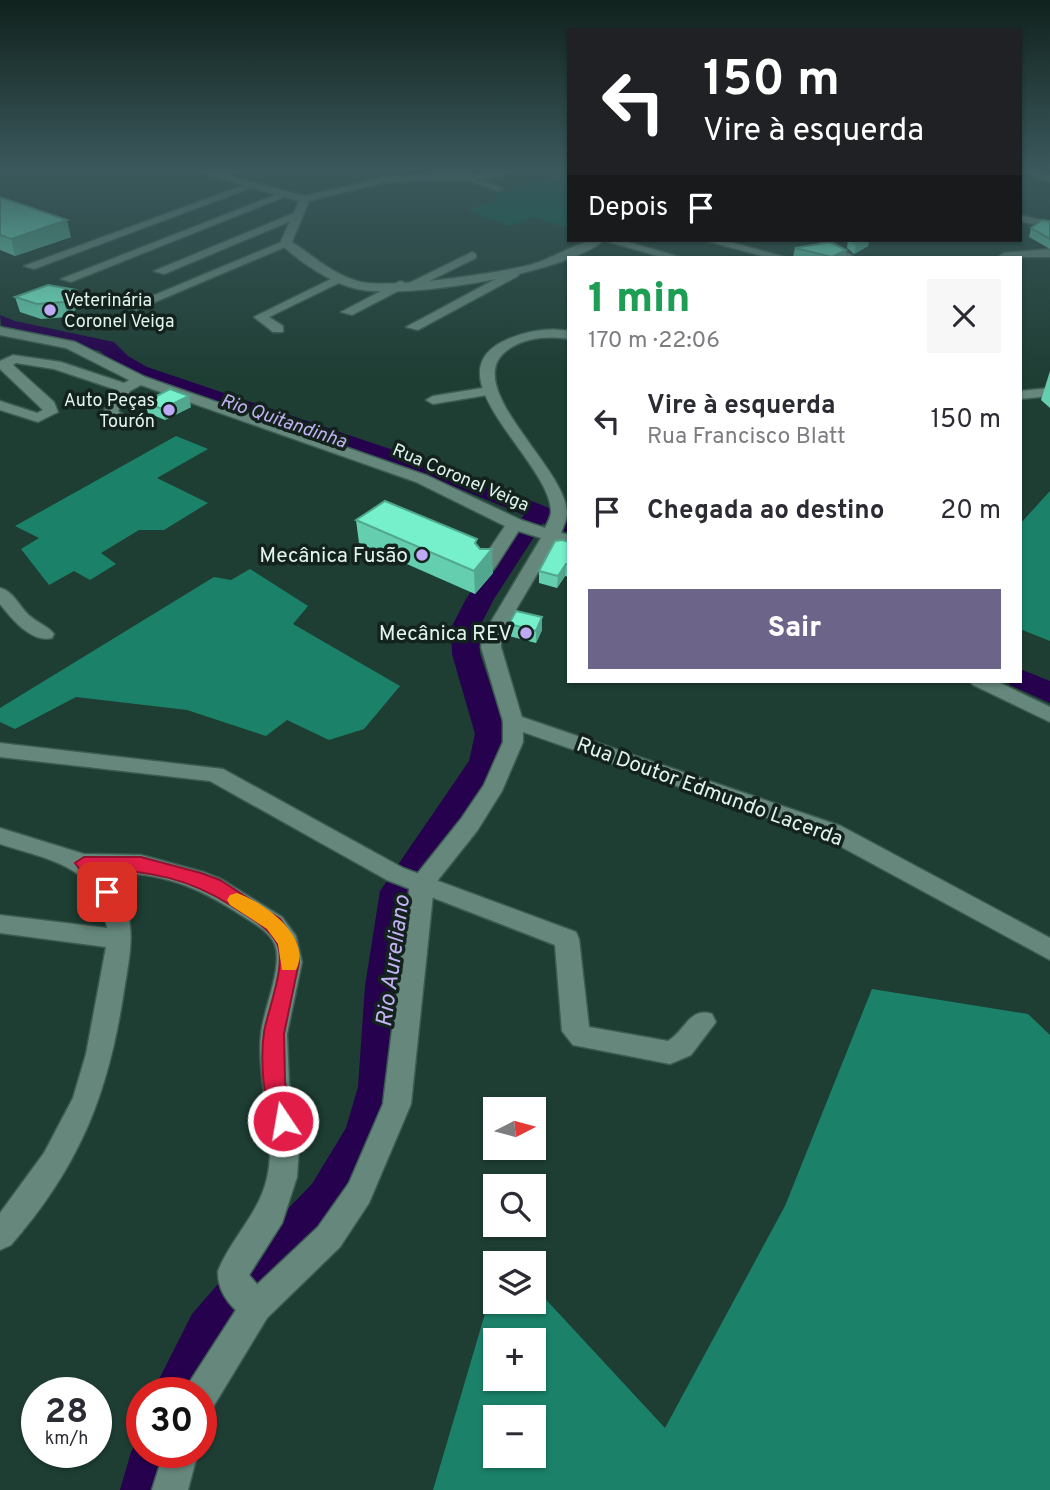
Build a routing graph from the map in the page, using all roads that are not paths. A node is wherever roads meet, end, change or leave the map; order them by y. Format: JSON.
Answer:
{"nodes":[{"id":1,"x":111,"y":237,"type":"edge"},
{"id":2,"x":177,"y":237,"type":"edge"},
{"id":3,"x":244,"y":237,"type":"edge"},
{"id":4,"x":289,"y":237,"type":"edge"},
{"id":5,"x":594,"y":242,"type":"edge"},
{"id":6,"x":616,"y":242,"type":"edge"},
{"id":7,"x":717,"y":242,"type":"edge"},
{"id":8,"x":826,"y":242,"type":"edge"},
{"id":9,"x":286,"y":243,"type":"junction"},
{"id":10,"x":1050,"y":253,"type":"edge"},
{"id":11,"x":472,"y":256,"type":"dead end"},
{"id":12,"x":670,"y":256,"type":"edge"},
{"id":13,"x":775,"y":256,"type":"edge"},
{"id":14,"x":847,"y":256,"type":"edge"},
{"id":15,"x":1016,"y":256,"type":"edge"},
{"id":16,"x":30,"y":266,"type":"dead end"},
{"id":17,"x":160,"y":271,"type":"dead end"},
{"id":18,"x":514,"y":273,"type":"junction"},
{"id":19,"x":67,"y":279,"type":"dead end"},
{"id":20,"x":341,"y":279,"type":"junction"},
{"id":21,"x":406,"y":284,"type":"junction"},
{"id":22,"x":132,"y":307,"type":"dead end"},
{"id":23,"x":347,"y":313,"type":"dead end"},
{"id":24,"x":413,"y":327,"type":"dead end"},
{"id":25,"x":278,"y":329,"type":"dead end"},
{"id":26,"x":0,"y":331,"type":"edge"},
{"id":27,"x":567,"y":334,"type":"edge"},
{"id":28,"x":140,"y":380,"type":"junction"},
{"id":29,"x":125,"y":388,"type":"junction"},
{"id":30,"x":489,"y":391,"type":"junction"},
{"id":31,"x":1050,"y":392,"type":"edge"},
{"id":32,"x":1022,"y":395,"type":"edge"},
{"id":33,"x":433,"y":400,"type":"dead end"},
{"id":34,"x":0,"y":405,"type":"edge"},
{"id":35,"x":125,"y":421,"type":"dead end"},
{"id":36,"x":516,"y":524,"type":"junction"},
{"id":37,"x":560,"y":530,"type":"edge"},
{"id":38,"x":487,"y":566,"type":"edge"},
{"id":39,"x":0,"y":593,"type":"edge"},
{"id":40,"x":45,"y":634,"type":"dead end"},
{"id":41,"x":984,"y":683,"type":"edge"},
{"id":42,"x":1050,"y":715,"type":"edge"},
{"id":43,"x":513,"y":721,"type":"junction"},
{"id":44,"x":0,"y":750,"type":"edge"},
{"id":45,"x":0,"y":836,"type":"edge"},
{"id":46,"x":84,"y":863,"type":"junction"},
{"id":47,"x":422,"y":883,"type":"junction"},
{"id":48,"x":0,"y":924,"type":"edge"},
{"id":49,"x":120,"y":939,"type":"junction"},
{"id":50,"x":1050,"y":950,"type":"edge"},
{"id":51,"x":703,"y":1022,"type":"dead end"},
{"id":52,"x":0,"y":1235,"type":"edge"},
{"id":53,"x":256,"y":1307,"type":"junction"},
{"id":54,"x":212,"y":1377,"type":"edge"},
{"id":55,"x":176,"y":1468,"type":"edge"},
{"id":56,"x":170,"y":1490,"type":"edge"}],
"edges":[{"from":1,"to":16,"type":"street"},
{"from":2,"to":19,"type":"street"},
{"from":3,"to":17,"type":"street"},
{"from":4,"to":9,"type":"street"},
{"from":5,"to":18,"type":"street"},
{"from":6,"to":12,"type":"street"},
{"from":7,"to":13,"type":"street"},
{"from":8,"to":14,"type":"street"},
{"from":9,"to":20,"type":"street"},
{"from":9,"to":22,"type":"street"},
{"from":10,"to":15,"type":"street"},
{"from":11,"to":21,"type":"street"},
{"from":18,"to":21,"type":"street"},
{"from":18,"to":24,"type":"street"},
{"from":20,"to":21,"type":"street"},
{"from":20,"to":25,"type":"street"},
{"from":21,"to":23,"type":"street"},
{"from":26,"to":28,"type":"street","name":"Rua Coronel Veiga"},
{"from":27,"to":30,"type":"street"},
{"from":28,"to":29,"type":"street"},
{"from":28,"to":36,"type":"street","name":"Rua Coronel Veiga"},
{"from":29,"to":34,"type":"street"},
{"from":29,"to":35,"type":"street"},
{"from":30,"to":33,"type":"street"},
{"from":30,"to":37,"type":"street"},
{"from":31,"to":32,"type":"street"},
{"from":36,"to":37,"type":"street","name":"Rua Coronel Veiga"},
{"from":36,"to":38,"type":"street"},
{"from":37,"to":43,"type":"street"},
{"from":39,"to":40,"type":"street"},
{"from":41,"to":42,"type":"street"},
{"from":43,"to":47,"type":"street"},
{"from":43,"to":50,"type":"street","name":"Rua Doutor Edmundo Lacerda"},
{"from":44,"to":47,"type":"street"},
{"from":45,"to":46,"type":"street"},
{"from":46,"to":49,"type":"street"},
{"from":46,"to":53,"type":"street"},
{"from":47,"to":51,"type":"street"},
{"from":47,"to":53,"type":"street"},
{"from":48,"to":49,"type":"street"},
{"from":49,"to":52,"type":"street"},
{"from":53,"to":54,"type":"street"},
{"from":55,"to":56,"type":"street"}]}
